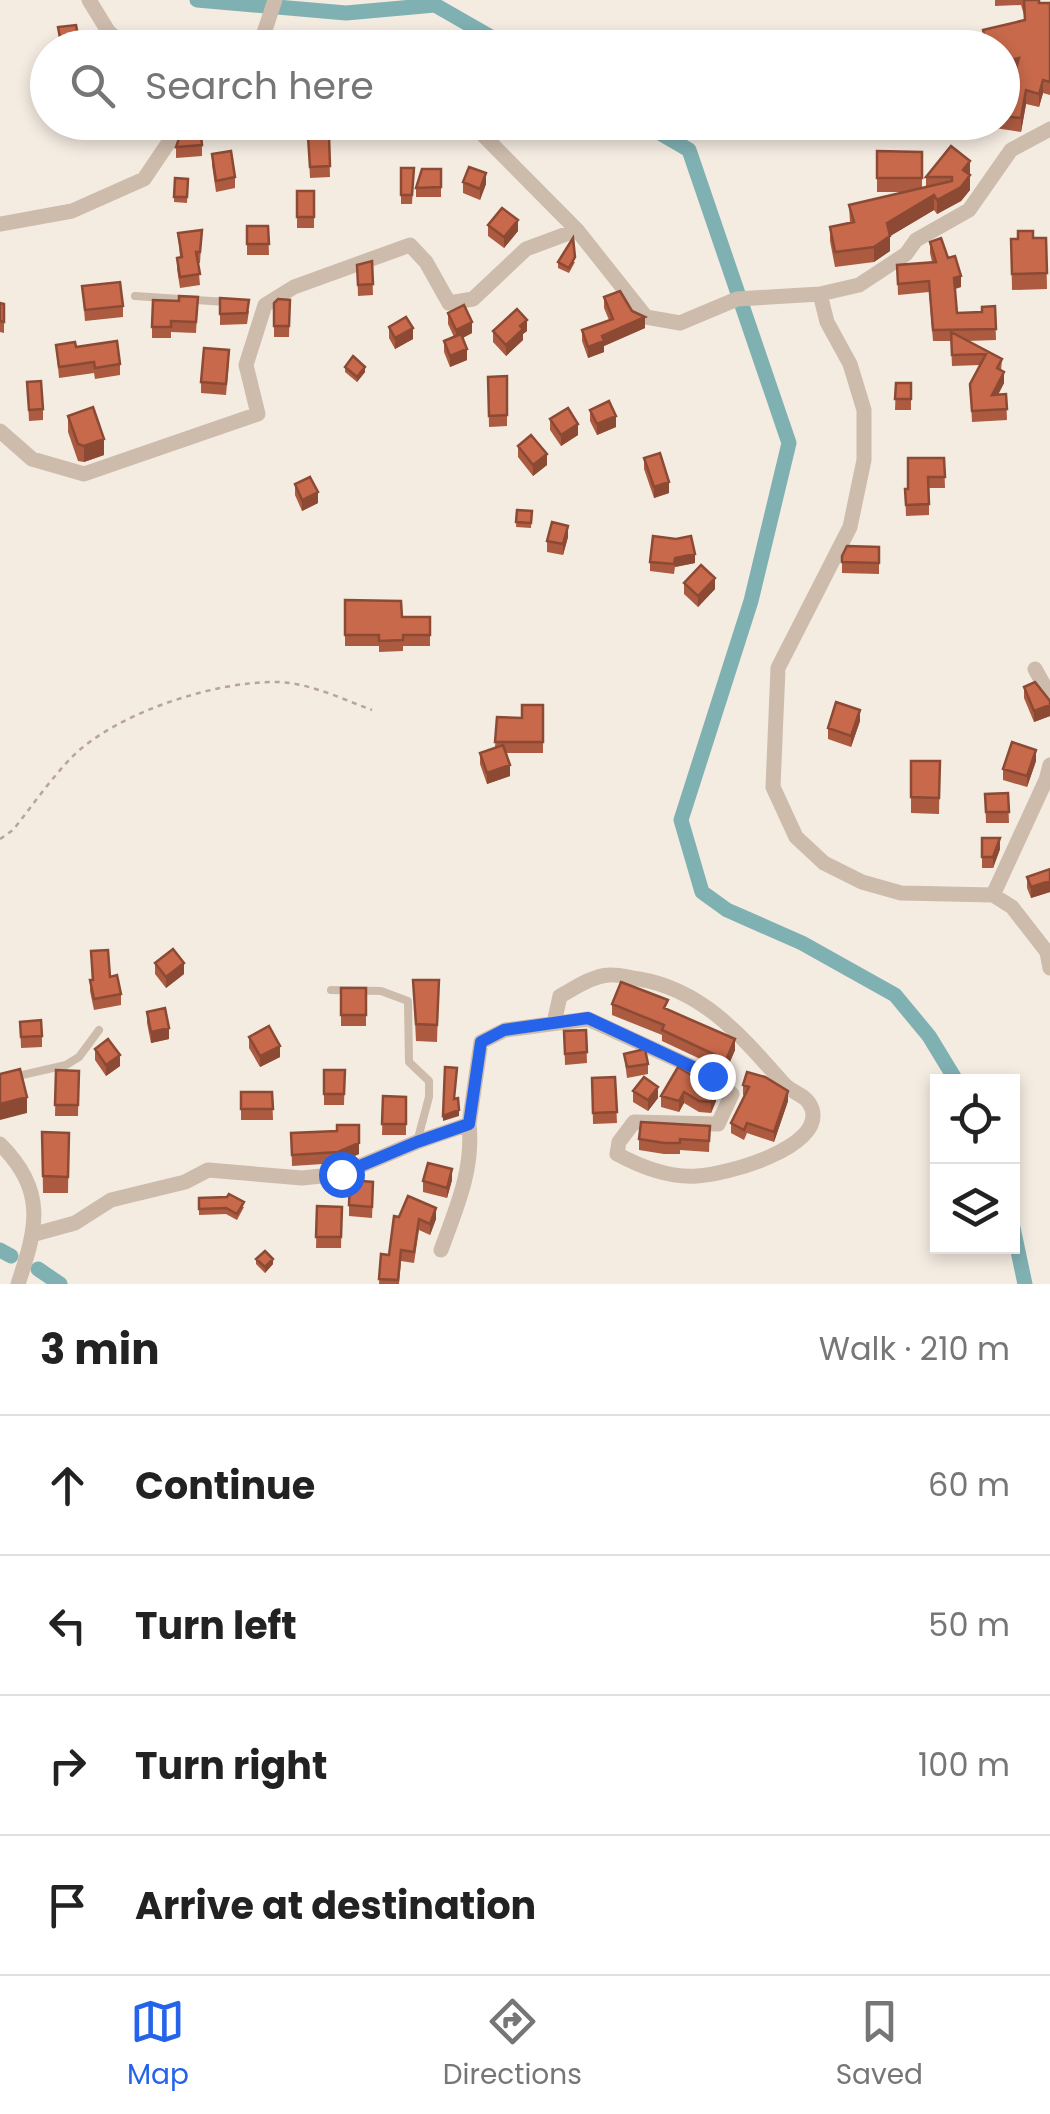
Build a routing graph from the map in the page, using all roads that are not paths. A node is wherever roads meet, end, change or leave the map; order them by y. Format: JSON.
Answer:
{"nodes":[{"id":1,"x":89,"y":0,"type":"edge"},
{"id":2,"x":275,"y":0,"type":"edge"},
{"id":3,"x":107,"y":30,"type":"edge"},
{"id":4,"x":265,"y":30,"type":"edge"},
{"id":5,"x":1050,"y":129,"type":"edge"},
{"id":6,"x":169,"y":140,"type":"edge"},
{"id":7,"x":489,"y":140,"type":"edge"},
{"id":8,"x":0,"y":224,"type":"edge"},
{"id":9,"x":577,"y":230,"type":"junction"},
{"id":10,"x":820,"y":294,"type":"junction"},
{"id":11,"x":135,"y":296,"type":"dead end"},
{"id":12,"x":228,"y":302,"type":"edge"},
{"id":13,"x":247,"y":303,"type":"edge"},
{"id":14,"x":265,"y":304,"type":"junction"},
{"id":15,"x":0,"y":431,"type":"edge"},
{"id":16,"x":1035,"y":669,"type":"dead end"},
{"id":17,"x":1050,"y":696,"type":"edge"},
{"id":18,"x":1050,"y":764,"type":"edge"},
{"id":19,"x":993,"y":895,"type":"junction"},
{"id":20,"x":1050,"y":968,"type":"edge"},
{"id":21,"x":331,"y":990,"type":"dead end"},
{"id":22,"x":554,"y":1023,"type":"junction"},
{"id":23,"x":99,"y":1030,"type":"dead end"},
{"id":24,"x":0,"y":1080,"type":"edge"},
{"id":25,"x":469,"y":1124,"type":"junction"},
{"id":26,"x":417,"y":1142,"type":"junction"},
{"id":27,"x":0,"y":1144,"type":"edge"},
{"id":28,"x":35,"y":1234,"type":"junction"},
{"id":29,"x":441,"y":1250,"type":"dead end"},
{"id":30,"x":18,"y":1284,"type":"edge"}],
"edges":[{"from":1,"to":3,"type":"street"},
{"from":2,"to":4,"type":"street"},
{"from":5,"to":10,"type":"street"},
{"from":6,"to":8,"type":"street"},
{"from":7,"to":9,"type":"street"},
{"from":9,"to":10,"type":"street"},
{"from":9,"to":14,"type":"street"},
{"from":10,"to":19,"type":"street"},
{"from":11,"to":12,"type":"lane"},
{"from":13,"to":14,"type":"lane"},
{"from":14,"to":15,"type":"street"},
{"from":16,"to":17,"type":"street"},
{"from":18,"to":19,"type":"street"},
{"from":19,"to":20,"type":"street"},
{"from":21,"to":26,"type":"lane"},
{"from":22,"to":22,"type":"street"},
{"from":22,"to":25,"type":"street"},
{"from":23,"to":24,"type":"lane"},
{"from":25,"to":26,"type":"street"},
{"from":25,"to":29,"type":"street"},
{"from":26,"to":28,"type":"street"},
{"from":27,"to":28,"type":"street"},
{"from":28,"to":30,"type":"street"}]}
